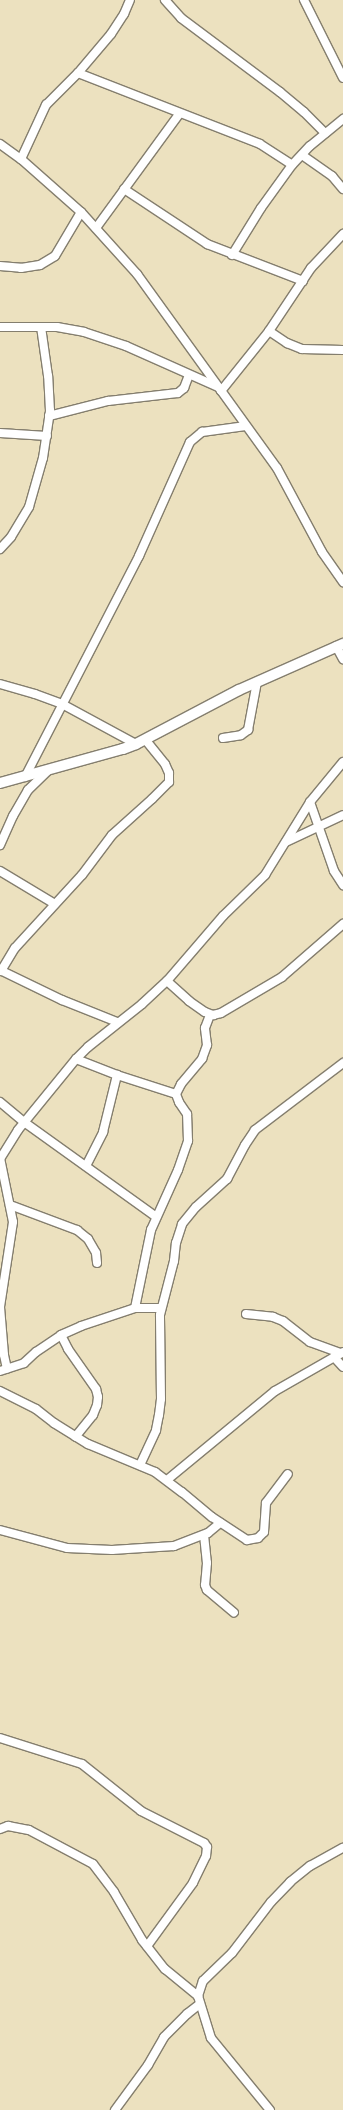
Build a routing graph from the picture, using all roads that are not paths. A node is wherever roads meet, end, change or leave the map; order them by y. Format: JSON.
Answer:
{"nodes":[{"id":1,"x":130,"y":0,"type":"edge"},
{"id":2,"x":165,"y":0,"type":"edge"},
{"id":3,"x":304,"y":0,"type":"edge"},
{"id":4,"x":78,"y":73,"type":"junction"},
{"id":5,"x":343,"y":78,"type":"edge"},
{"id":6,"x":180,"y":114,"type":"junction"},
{"id":7,"x":343,"y":119,"type":"edge"},
{"id":8,"x":324,"y":134,"type":"junction"},
{"id":9,"x":0,"y":144,"type":"edge"},
{"id":10,"x":302,"y":155,"type":"junction"},
{"id":11,"x":21,"y":159,"type":"junction"},
{"id":12,"x":292,"y":165,"type":"junction"},
{"id":13,"x":124,"y":189,"type":"junction"},
{"id":14,"x":343,"y":189,"type":"edge"},
{"id":15,"x":81,"y":212,"type":"junction"},
{"id":16,"x":96,"y":228,"type":"junction"},
{"id":17,"x":343,"y":234,"type":"edge"},
{"id":18,"x":232,"y":255,"type":"junction"},
{"id":19,"x":0,"y":266,"type":"edge"},
{"id":20,"x":302,"y":281,"type":"junction"},
{"id":21,"x":0,"y":327,"type":"edge"},
{"id":22,"x":41,"y":328,"type":"junction"},
{"id":23,"x":269,"y":331,"type":"junction"},
{"id":24,"x":343,"y":350,"type":"edge"},
{"id":25,"x":190,"y":375,"type":"junction"},
{"id":26,"x":219,"y":389,"type":"junction"},
{"id":27,"x":49,"y":416,"type":"junction"},
{"id":28,"x":246,"y":426,"type":"junction"},
{"id":29,"x":0,"y":434,"type":"edge"},
{"id":30,"x":47,"y":436,"type":"junction"},
{"id":31,"x":0,"y":549,"type":"edge"},
{"id":32,"x":343,"y":582,"type":"edge"},
{"id":33,"x":340,"y":645,"type":"edge"},
{"id":34,"x":343,"y":659,"type":"edge"},
{"id":35,"x":257,"y":682,"type":"junction"},
{"id":36,"x":0,"y":684,"type":"edge"},
{"id":37,"x":62,"y":704,"type":"junction"},
{"id":38,"x":223,"y":738,"type":"dead end"},
{"id":39,"x":140,"y":741,"type":"junction"},
{"id":40,"x":343,"y":762,"type":"edge"},
{"id":41,"x":49,"y":770,"type":"junction"},
{"id":42,"x":25,"y":777,"type":"junction"},
{"id":43,"x":0,"y":783,"type":"edge"},
{"id":44,"x":310,"y":802,"type":"junction"},
{"id":45,"x":343,"y":815,"type":"edge"},
{"id":46,"x":318,"y":828,"type":"junction"},
{"id":47,"x":286,"y":842,"type":"junction"},
{"id":48,"x":0,"y":844,"type":"edge"},
{"id":49,"x":0,"y":871,"type":"edge"},
{"id":50,"x":343,"y":885,"type":"edge"},
{"id":51,"x":55,"y":904,"type":"junction"},
{"id":52,"x":343,"y":924,"type":"edge"},
{"id":53,"x":1,"y":971,"type":"edge"},
{"id":54,"x":167,"y":982,"type":"junction"},
{"id":55,"x":210,"y":1015,"type":"junction"},
{"id":56,"x":117,"y":1022,"type":"junction"},
{"id":57,"x":76,"y":1059,"type":"junction"},
{"id":58,"x":343,"y":1064,"type":"edge"},
{"id":59,"x":117,"y":1075,"type":"junction"},
{"id":60,"x":176,"y":1094,"type":"junction"},
{"id":61,"x":0,"y":1102,"type":"edge"},
{"id":62,"x":24,"y":1122,"type":"junction"},
{"id":63,"x":0,"y":1158,"type":"edge"},
{"id":64,"x":86,"y":1166,"type":"junction"},
{"id":65,"x":10,"y":1205,"type":"junction"},
{"id":66,"x":156,"y":1217,"type":"junction"},
{"id":67,"x":97,"y":1263,"type":"dead end"},
{"id":68,"x":135,"y":1308,"type":"junction"},
{"id":69,"x":161,"y":1308,"type":"junction"},
{"id":70,"x":246,"y":1314,"type":"dead end"},
{"id":71,"x":61,"y":1335,"type":"junction"},
{"id":72,"x":339,"y":1354,"type":"edge"},
{"id":73,"x":343,"y":1367,"type":"edge"},
{"id":74,"x":4,"y":1370,"type":"edge"},
{"id":75,"x":0,"y":1390,"type":"edge"},
{"id":76,"x":75,"y":1436,"type":"junction"},
{"id":77,"x":140,"y":1465,"type":"junction"},
{"id":78,"x":288,"y":1474,"type":"dead end"},
{"id":79,"x":167,"y":1480,"type":"junction"},
{"id":80,"x":220,"y":1523,"type":"junction"},
{"id":81,"x":0,"y":1530,"type":"edge"},
{"id":82,"x":204,"y":1535,"type":"junction"},
{"id":83,"x":234,"y":1614,"type":"dead end"},
{"id":84,"x":0,"y":1738,"type":"edge"},
{"id":85,"x":0,"y":1829,"type":"edge"},
{"id":86,"x":343,"y":1848,"type":"edge"},
{"id":87,"x":147,"y":1946,"type":"junction"},
{"id":88,"x":199,"y":2000,"type":"junction"},
{"id":89,"x":114,"y":2110,"type":"edge"},
{"id":90,"x":270,"y":2110,"type":"edge"}],
"edges":[{"from":1,"to":4,"type":"street"},
{"from":2,"to":8,"type":"street"},
{"from":3,"to":5,"type":"street"},
{"from":4,"to":6,"type":"street"},
{"from":4,"to":11,"type":"street"},
{"from":6,"to":12,"type":"street"},
{"from":6,"to":13,"type":"street"},
{"from":7,"to":8,"type":"street"},
{"from":8,"to":10,"type":"street"},
{"from":9,"to":11,"type":"street"},
{"from":10,"to":12,"type":"street"},
{"from":10,"to":14,"type":"street"},
{"from":11,"to":15,"type":"street"},
{"from":12,"to":18,"type":"street"},
{"from":13,"to":16,"type":"street"},
{"from":13,"to":18,"type":"street"},
{"from":15,"to":16,"type":"street"},
{"from":15,"to":19,"type":"street"},
{"from":16,"to":26,"type":"street"},
{"from":17,"to":20,"type":"street"},
{"from":18,"to":20,"type":"street"},
{"from":20,"to":23,"type":"street"},
{"from":21,"to":22,"type":"street"},
{"from":22,"to":25,"type":"street"},
{"from":22,"to":27,"type":"street"},
{"from":23,"to":24,"type":"street"},
{"from":23,"to":26,"type":"street"},
{"from":25,"to":26,"type":"street"},
{"from":25,"to":27,"type":"street"},
{"from":26,"to":28,"type":"street"},
{"from":27,"to":30,"type":"street"},
{"from":28,"to":32,"type":"street"},
{"from":28,"to":37,"type":"street"},
{"from":29,"to":30,"type":"street"},
{"from":30,"to":31,"type":"street"},
{"from":33,"to":34,"type":"street"},
{"from":33,"to":35,"type":"street"},
{"from":35,"to":38,"type":"street"},
{"from":35,"to":39,"type":"street"},
{"from":36,"to":37,"type":"street"},
{"from":37,"to":39,"type":"street"},
{"from":37,"to":42,"type":"street"},
{"from":39,"to":41,"type":"street"},
{"from":39,"to":51,"type":"street"},
{"from":40,"to":44,"type":"street"},
{"from":41,"to":42,"type":"street"},
{"from":41,"to":48,"type":"street"},
{"from":42,"to":43,"type":"street"},
{"from":44,"to":46,"type":"street"},
{"from":44,"to":47,"type":"street"},
{"from":45,"to":46,"type":"street"},
{"from":46,"to":47,"type":"street"},
{"from":46,"to":50,"type":"street"},
{"from":47,"to":54,"type":"street"},
{"from":49,"to":51,"type":"street"},
{"from":51,"to":53,"type":"street"},
{"from":52,"to":55,"type":"street"},
{"from":53,"to":56,"type":"street"},
{"from":54,"to":55,"type":"street"},
{"from":54,"to":56,"type":"street"},
{"from":55,"to":60,"type":"street"},
{"from":56,"to":57,"type":"street"},
{"from":57,"to":59,"type":"street"},
{"from":57,"to":62,"type":"street"},
{"from":58,"to":69,"type":"street"},
{"from":59,"to":60,"type":"street"},
{"from":59,"to":64,"type":"street"},
{"from":60,"to":66,"type":"street"},
{"from":61,"to":62,"type":"street"},
{"from":62,"to":63,"type":"street"},
{"from":62,"to":64,"type":"street"},
{"from":63,"to":65,"type":"street"},
{"from":64,"to":66,"type":"street"},
{"from":65,"to":67,"type":"street"},
{"from":65,"to":74,"type":"street"},
{"from":66,"to":68,"type":"street"},
{"from":68,"to":69,"type":"street"},
{"from":68,"to":71,"type":"street"},
{"from":69,"to":77,"type":"street"},
{"from":70,"to":72,"type":"street"},
{"from":71,"to":74,"type":"street"},
{"from":71,"to":76,"type":"street"},
{"from":72,"to":73,"type":"street"},
{"from":72,"to":79,"type":"street"},
{"from":75,"to":76,"type":"street"},
{"from":76,"to":77,"type":"street"},
{"from":77,"to":79,"type":"street"},
{"from":78,"to":80,"type":"street"},
{"from":79,"to":80,"type":"street"},
{"from":80,"to":82,"type":"street"},
{"from":81,"to":82,"type":"street"},
{"from":82,"to":83,"type":"street"},
{"from":84,"to":87,"type":"street"},
{"from":85,"to":87,"type":"street"},
{"from":86,"to":88,"type":"street"},
{"from":87,"to":88,"type":"street"},
{"from":88,"to":89,"type":"street"},
{"from":88,"to":90,"type":"street"}]}
